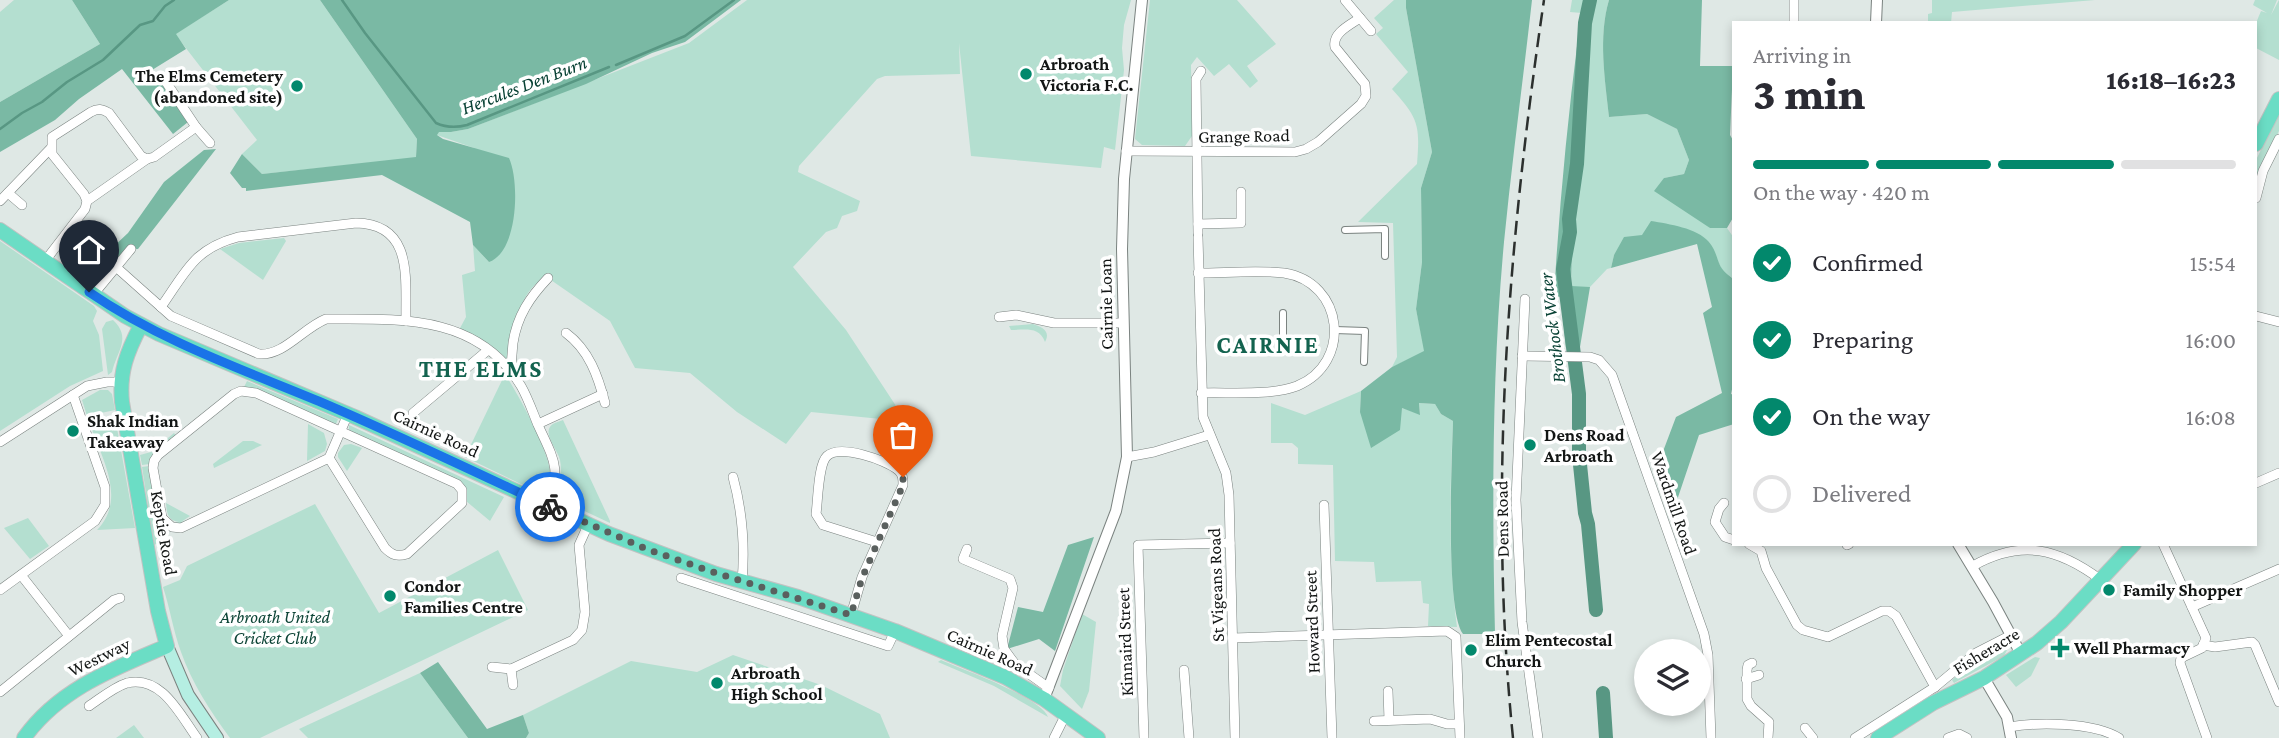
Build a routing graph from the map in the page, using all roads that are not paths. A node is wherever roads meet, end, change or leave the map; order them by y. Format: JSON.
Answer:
{"nodes":[{"id":1,"x":1142,"y":0,"type":"edge"},
{"id":2,"x":1345,"y":0,"type":"edge"},
{"id":3,"x":1794,"y":0,"type":"edge"},
{"id":4,"x":1877,"y":0,"type":"edge"},
{"id":5,"x":1360,"y":18,"type":"junction"},
{"id":6,"x":1794,"y":21,"type":"edge"},
{"id":7,"x":1876,"y":21,"type":"edge"},
{"id":8,"x":1371,"y":31,"type":"dead end"},
{"id":9,"x":1201,"y":71,"type":"dead end"},
{"id":10,"x":163,"y":79,"type":"dead end"},
{"id":11,"x":2279,"y":99,"type":"edge"},
{"id":12,"x":195,"y":127,"type":"junction"},
{"id":13,"x":2279,"y":139,"type":"edge"},
{"id":14,"x":2257,"y":142,"type":"edge"},
{"id":15,"x":210,"y":144,"type":"dead end"},
{"id":16,"x":51,"y":148,"type":"junction"},
{"id":17,"x":1126,"y":151,"type":"junction"},
{"id":18,"x":1197,"y":153,"type":"junction"},
{"id":19,"x":147,"y":159,"type":"junction"},
{"id":20,"x":1241,"y":192,"type":"dead end"},
{"id":21,"x":8,"y":193,"type":"junction"},
{"id":22,"x":2257,"y":194,"type":"edge"},
{"id":23,"x":0,"y":201,"type":"edge"},
{"id":24,"x":87,"y":201,"type":"junction"},
{"id":25,"x":22,"y":205,"type":"dead end"},
{"id":26,"x":0,"y":230,"type":"edge"},
{"id":27,"x":1345,"y":230,"type":"dead end"},
{"id":28,"x":1198,"y":231,"type":"junction"},
{"id":29,"x":131,"y":250,"type":"dead end"},
{"id":30,"x":1385,"y":256,"type":"dead end"},
{"id":31,"x":45,"y":261,"type":"junction"},
{"id":32,"x":117,"y":267,"type":"junction"},
{"id":33,"x":1198,"y":273,"type":"junction"},
{"id":34,"x":548,"y":278,"type":"dead end"},
{"id":35,"x":93,"y":295,"type":"junction"},
{"id":36,"x":1525,"y":299,"type":"dead end"},
{"id":37,"x":161,"y":307,"type":"junction"},
{"id":38,"x":1283,"y":313,"type":"dead end"},
{"id":39,"x":2257,"y":316,"type":"edge"},
{"id":40,"x":999,"y":317,"type":"dead end"},
{"id":41,"x":406,"y":321,"type":"junction"},
{"id":42,"x":2279,"y":322,"type":"edge"},
{"id":43,"x":1123,"y":323,"type":"junction"},
{"id":44,"x":141,"y":325,"type":"junction"},
{"id":45,"x":1335,"y":330,"type":"junction"},
{"id":46,"x":566,"y":333,"type":"dead end"},
{"id":47,"x":1283,"y":347,"type":"dead end"},
{"id":48,"x":488,"y":350,"type":"junction"},
{"id":49,"x":1522,"y":356,"type":"junction"},
{"id":50,"x":1364,"y":362,"type":"dead end"},
{"id":51,"x":510,"y":371,"type":"junction"},
{"id":52,"x":120,"y":382,"type":"junction"},
{"id":53,"x":1201,"y":393,"type":"junction"},
{"id":54,"x":74,"y":395,"type":"junction"},
{"id":55,"x":413,"y":413,"type":"dead end"},
{"id":56,"x":348,"y":414,"type":"junction"},
{"id":57,"x":538,"y":424,"type":"junction"},
{"id":58,"x":339,"y":432,"type":"junction"},
{"id":59,"x":1209,"y":435,"type":"junction"},
{"id":60,"x":0,"y":442,"type":"edge"},
{"id":61,"x":1127,"y":457,"type":"junction"},
{"id":62,"x":329,"y":458,"type":"junction"},
{"id":63,"x":2279,"y":473,"type":"edge"},
{"id":64,"x":733,"y":477,"type":"dead end"},
{"id":65,"x":2257,"y":483,"type":"edge"},
{"id":66,"x":1724,"y":503,"type":"dead end"},
{"id":67,"x":1324,"y":505,"type":"dead end"},
{"id":68,"x":547,"y":506,"type":"junction"},
{"id":69,"x":588,"y":525,"type":"junction"},
{"id":70,"x":1732,"y":539,"type":"edge"},
{"id":71,"x":877,"y":542,"type":"junction"},
{"id":72,"x":1230,"y":543,"type":"junction"},
{"id":73,"x":1753,"y":546,"type":"edge"},
{"id":74,"x":1959,"y":546,"type":"edge"},
{"id":75,"x":2132,"y":546,"type":"edge"},
{"id":76,"x":2165,"y":546,"type":"edge"},
{"id":77,"x":967,"y":549,"type":"dead end"},
{"id":78,"x":1973,"y":566,"type":"junction"},
{"id":79,"x":1014,"y":567,"type":"dead end"},
{"id":80,"x":2278,"y":572,"type":"edge"},
{"id":81,"x":716,"y":573,"type":"junction"},
{"id":82,"x":21,"y":575,"type":"junction"},
{"id":83,"x":681,"y":578,"type":"dead end"},
{"id":84,"x":1010,"y":579,"type":"junction"},
{"id":85,"x":2101,"y":580,"type":"junction"},
{"id":86,"x":742,"y":582,"type":"junction"},
{"id":87,"x":711,"y":588,"type":"junction"},
{"id":88,"x":0,"y":590,"type":"edge"},
{"id":89,"x":120,"y":598,"type":"dead end"},
{"id":90,"x":2192,"y":607,"type":"junction"},
{"id":91,"x":851,"y":615,"type":"junction"},
{"id":92,"x":895,"y":631,"type":"junction"},
{"id":93,"x":2011,"y":635,"type":"junction"},
{"id":94,"x":69,"y":636,"type":"junction"},
{"id":95,"x":1329,"y":636,"type":"junction"},
{"id":96,"x":1233,"y":638,"type":"junction"},
{"id":97,"x":2204,"y":642,"type":"junction"},
{"id":98,"x":167,"y":646,"type":"junction"},
{"id":99,"x":2021,"y":654,"type":"junction"},
{"id":100,"x":1752,"y":663,"type":"dead end"},
{"id":101,"x":492,"y":667,"type":"dead end"},
{"id":102,"x":511,"y":668,"type":"junction"},
{"id":103,"x":1185,"y":670,"type":"dead end"},
{"id":104,"x":1759,"y":675,"type":"dead end"},
{"id":105,"x":1984,"y":678,"type":"junction"},
{"id":106,"x":1746,"y":679,"type":"junction"},
{"id":107,"x":513,"y":685,"type":"dead end"},
{"id":108,"x":1935,"y":687,"type":"junction"},
{"id":109,"x":1388,"y":691,"type":"dead end"},
{"id":110,"x":0,"y":692,"type":"edge"},
{"id":111,"x":1046,"y":693,"type":"junction"},
{"id":112,"x":2279,"y":702,"type":"edge"},
{"id":113,"x":89,"y":706,"type":"dead end"},
{"id":114,"x":1066,"y":714,"type":"junction"},
{"id":115,"x":1389,"y":720,"type":"junction"},
{"id":116,"x":1374,"y":721,"type":"dead end"},
{"id":117,"x":1460,"y":724,"type":"junction"},
{"id":118,"x":1805,"y":728,"type":"dead end"},
{"id":119,"x":2010,"y":732,"type":"edge"},
{"id":120,"x":211,"y":736,"type":"edge"},
{"id":121,"x":24,"y":738,"type":"edge"},
{"id":122,"x":197,"y":738,"type":"edge"},
{"id":123,"x":1054,"y":738,"type":"edge"},
{"id":124,"x":1098,"y":738,"type":"edge"},
{"id":125,"x":1144,"y":738,"type":"edge"},
{"id":126,"x":1189,"y":738,"type":"edge"},
{"id":127,"x":1235,"y":738,"type":"edge"},
{"id":128,"x":1332,"y":738,"type":"edge"},
{"id":129,"x":1460,"y":738,"type":"edge"},
{"id":130,"x":1538,"y":738,"type":"edge"},
{"id":131,"x":1711,"y":738,"type":"edge"},
{"id":132,"x":1768,"y":738,"type":"edge"},
{"id":133,"x":1812,"y":738,"type":"edge"},
{"id":134,"x":1855,"y":738,"type":"edge"},
{"id":135,"x":1878,"y":738,"type":"edge"},
{"id":136,"x":1948,"y":738,"type":"edge"},
{"id":137,"x":1967,"y":738,"type":"edge"},
{"id":138,"x":2119,"y":738,"type":"edge"},
{"id":139,"x":2207,"y":738,"type":"edge"}],
"edges":[{"from":1,"to":17,"type":"street","name":"Cairnie Loan"},
{"from":2,"to":5,"type":"street"},
{"from":3,"to":6,"type":"street"},
{"from":4,"to":7,"type":"street"},
{"from":5,"to":8,"type":"street"},
{"from":5,"to":18,"type":"street","name":"Grange Road"},
{"from":9,"to":18,"type":"street"},
{"from":10,"to":12,"type":"street"},
{"from":11,"to":14,"type":"main road"},
{"from":12,"to":15,"type":"street"},
{"from":12,"to":19,"type":"street"},
{"from":13,"to":22,"type":"street"},
{"from":16,"to":19,"type":"street"},
{"from":16,"to":21,"type":"street"},
{"from":16,"to":24,"type":"street"},
{"from":17,"to":18,"type":"street","name":"Grange Road"},
{"from":17,"to":43,"type":"street","name":"Cairnie Loan"},
{"from":18,"to":28,"type":"street"},
{"from":19,"to":24,"type":"street"},
{"from":20,"to":28,"type":"street"},
{"from":21,"to":23,"type":"street"},
{"from":21,"to":25,"type":"street"},
{"from":24,"to":31,"type":"street"},
{"from":26,"to":31,"type":"main road","name":"Cairnie Road"},
{"from":27,"to":30,"type":"street"},
{"from":28,"to":33,"type":"street"},
{"from":29,"to":32,"type":"street"},
{"from":31,"to":35,"type":"main road","name":"Cairnie Road"},
{"from":32,"to":35,"type":"street"},
{"from":32,"to":37,"type":"street"},
{"from":33,"to":45,"type":"street"},
{"from":33,"to":53,"type":"street"},
{"from":34,"to":51,"type":"street"},
{"from":35,"to":44,"type":"main road","name":"Cairnie Road"},
{"from":36,"to":49,"type":"street","name":"Dens Road"},
{"from":37,"to":41,"type":"street"},
{"from":37,"to":41,"type":"street"},
{"from":38,"to":47,"type":"street"},
{"from":39,"to":42,"type":"street"},
{"from":40,"to":43,"type":"street"},
{"from":41,"to":48,"type":"street"},
{"from":43,"to":61,"type":"street","name":"Cairnie Loan"},
{"from":44,"to":52,"type":"main road","name":"Keptie Road"},
{"from":44,"to":56,"type":"main road","name":"Cairnie Road"},
{"from":45,"to":50,"type":"street"},
{"from":45,"to":53,"type":"street"},
{"from":46,"to":57,"type":"street"},
{"from":48,"to":51,"type":"street"},
{"from":48,"to":55,"type":"street"},
{"from":49,"to":130,"type":"street","name":"Dens Road"},
{"from":49,"to":131,"type":"street","name":"Wardmill Road"},
{"from":51,"to":57,"type":"street"},
{"from":52,"to":54,"type":"street"},
{"from":52,"to":98,"type":"main road","name":"Keptie Road"},
{"from":53,"to":59,"type":"street"},
{"from":54,"to":60,"type":"street"},
{"from":54,"to":82,"type":"street"},
{"from":56,"to":58,"type":"street"},
{"from":56,"to":68,"type":"main road","name":"Cairnie Road"},
{"from":57,"to":68,"type":"street"},
{"from":58,"to":62,"type":"street"},
{"from":58,"to":62,"type":"street"},
{"from":58,"to":62,"type":"street"},
{"from":59,"to":61,"type":"street"},
{"from":59,"to":72,"type":"street","name":"St Vigeans Road"},
{"from":61,"to":111,"type":"street","name":"Cairnie Loan"},
{"from":63,"to":65,"type":"street"},
{"from":64,"to":86,"type":"street"},
{"from":66,"to":70,"type":"street"},
{"from":67,"to":95,"type":"street","name":"Howard Street"},
{"from":68,"to":69,"type":"main road","name":"Cairnie Road"},
{"from":69,"to":81,"type":"main road","name":"Cairnie Road"},
{"from":69,"to":102,"type":"street"},
{"from":71,"to":71,"type":"street"},
{"from":71,"to":91,"type":"street"},
{"from":72,"to":96,"type":"street","name":"St Vigeans Road"},
{"from":72,"to":125,"type":"street","name":"Kinnaird Street"},
{"from":73,"to":108,"type":"street"},
{"from":74,"to":78,"type":"street"},
{"from":75,"to":85,"type":"main road","name":"Fisheracre"},
{"from":76,"to":90,"type":"street"},
{"from":77,"to":84,"type":"street"},
{"from":78,"to":85,"type":"street"},
{"from":78,"to":93,"type":"street"},
{"from":79,"to":84,"type":"street"},
{"from":80,"to":90,"type":"street"},
{"from":81,"to":86,"type":"main road","name":"Cairnie Road"},
{"from":81,"to":87,"type":"street"},
{"from":82,"to":88,"type":"street"},
{"from":82,"to":94,"type":"street"},
{"from":83,"to":87,"type":"street"},
{"from":84,"to":111,"type":"street"},
{"from":85,"to":99,"type":"main road","name":"Fisheracre"},
{"from":86,"to":91,"type":"main road","name":"Cairnie Road"},
{"from":87,"to":92,"type":"street"},
{"from":89,"to":94,"type":"street"},
{"from":90,"to":97,"type":"street"},
{"from":91,"to":92,"type":"main road","name":"Cairnie Road"},
{"from":92,"to":111,"type":"main road","name":"Cairnie Road"},
{"from":93,"to":99,"type":"street"},
{"from":93,"to":108,"type":"street"},
{"from":94,"to":110,"type":"street"},
{"from":95,"to":96,"type":"street"},
{"from":95,"to":117,"type":"street"},
{"from":95,"to":128,"type":"street","name":"Howard Street"},
{"from":96,"to":127,"type":"street","name":"St Vigeans Road"},
{"from":97,"to":112,"type":"street"},
{"from":97,"to":139,"type":"street"},
{"from":98,"to":120,"type":"main road","name":"Keptie Road"},
{"from":98,"to":121,"type":"main road","name":"Westway"},
{"from":99,"to":105,"type":"main road","name":"Fisheracre"},
{"from":100,"to":106,"type":"street"},
{"from":101,"to":102,"type":"street"},
{"from":102,"to":107,"type":"street"},
{"from":103,"to":126,"type":"street"},
{"from":104,"to":106,"type":"street"},
{"from":105,"to":119,"type":"street"},
{"from":105,"to":135,"type":"main road","name":"Fisheracre"},
{"from":106,"to":132,"type":"street"},
{"from":108,"to":134,"type":"street"},
{"from":109,"to":115,"type":"street"},
{"from":111,"to":114,"type":"main road","name":"Cairnie Road"},
{"from":113,"to":122,"type":"street"},
{"from":114,"to":123,"type":"street"},
{"from":114,"to":124,"type":"main road","name":"Cairnie Road"},
{"from":115,"to":116,"type":"street"},
{"from":115,"to":117,"type":"street"},
{"from":117,"to":129,"type":"street"},
{"from":118,"to":133,"type":"street"},
{"from":119,"to":138,"type":"street"},
{"from":136,"to":137,"type":"street"}]}
